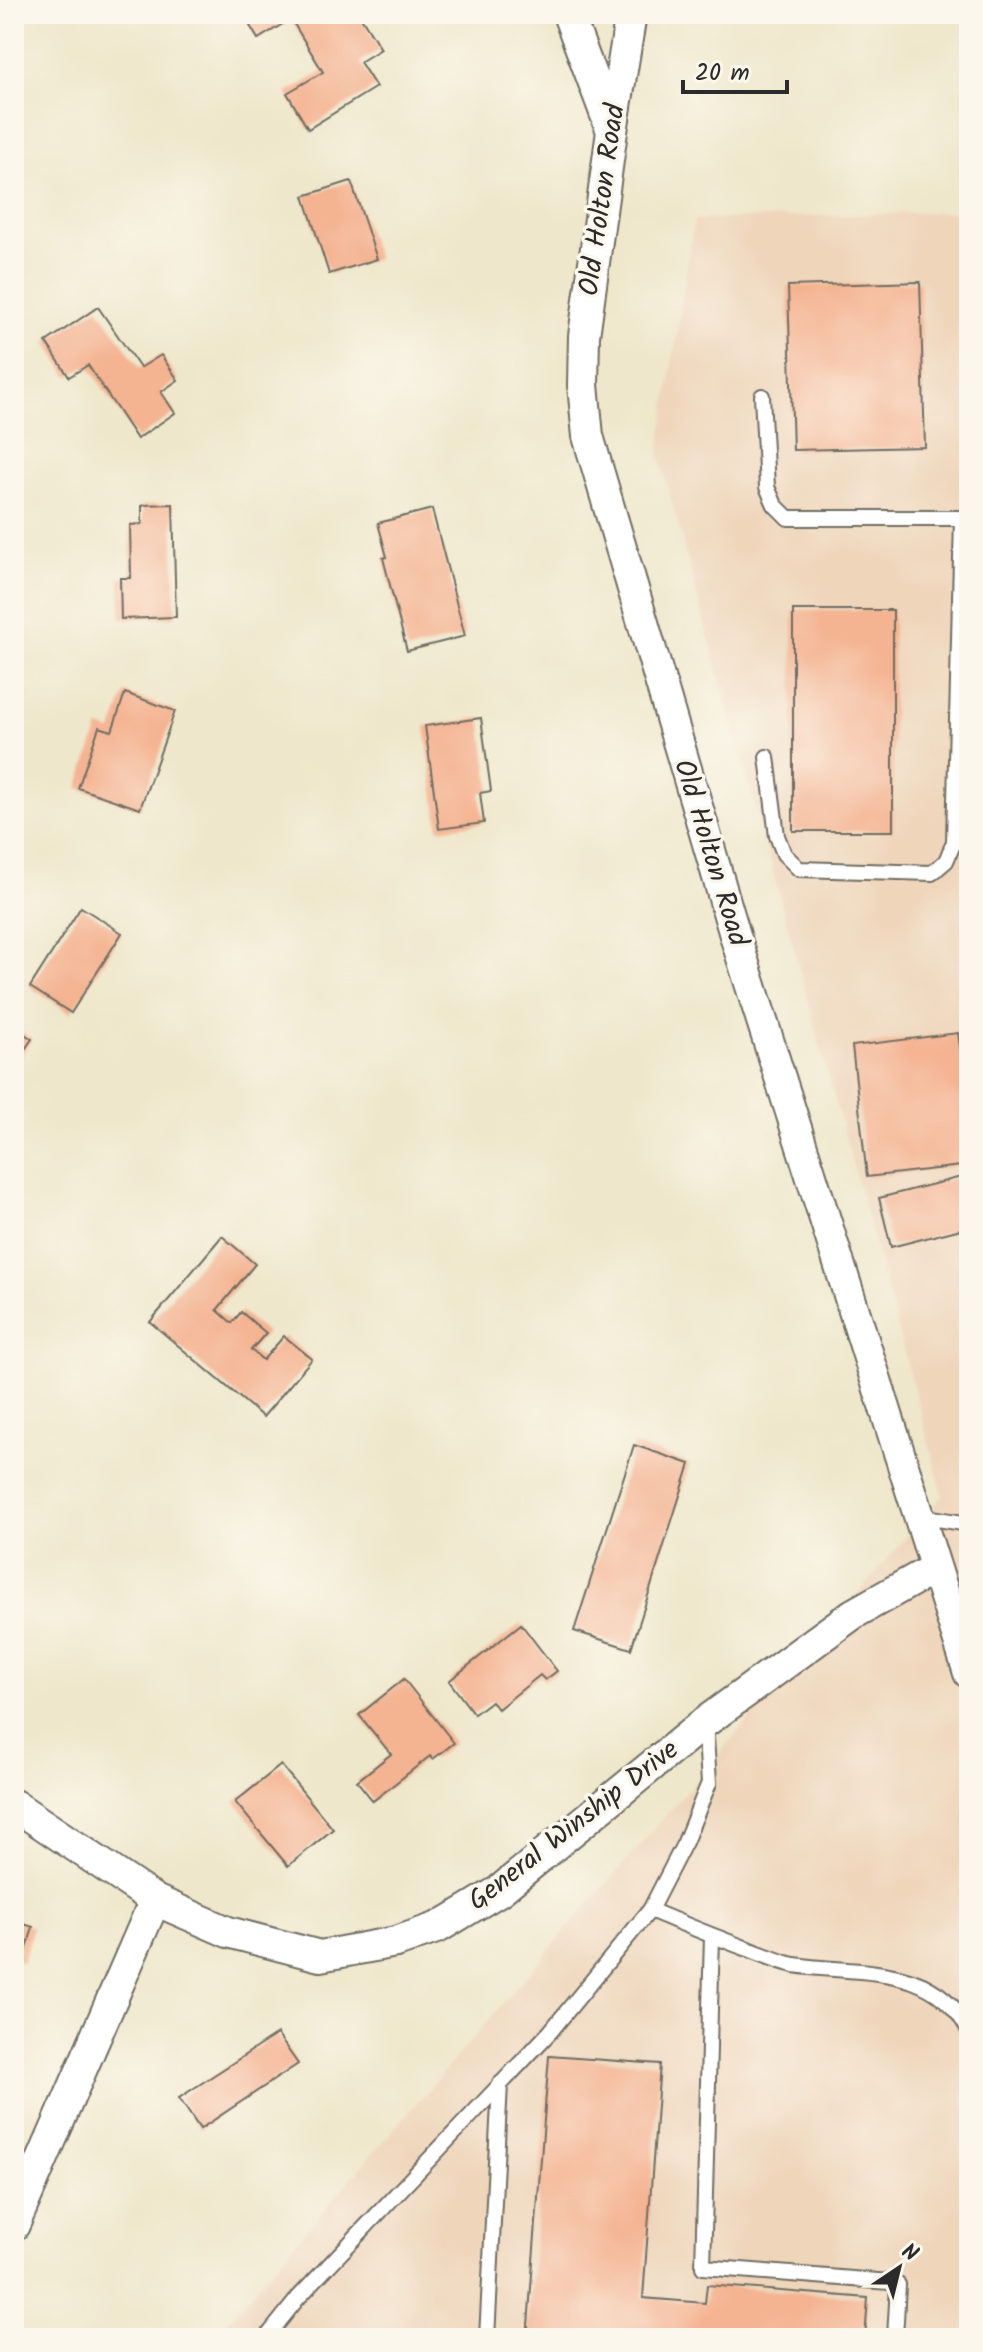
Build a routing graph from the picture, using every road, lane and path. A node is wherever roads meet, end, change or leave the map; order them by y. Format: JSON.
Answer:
{"nodes":[{"id":1,"x":568,"y":14,"type":"edge"},
{"id":2,"x":631,"y":14,"type":"edge"},
{"id":3,"x":612,"y":131,"type":"junction"},
{"id":4,"x":762,"y":396,"type":"dead end"},
{"id":5,"x":966,"y":518,"type":"edge"},
{"id":6,"x":767,"y":757,"type":"dead end"},
{"id":7,"x":919,"y":1516,"type":"junction"},
{"id":8,"x":969,"y":1524,"type":"edge"},
{"id":9,"x":935,"y":1568,"type":"junction"},
{"id":10,"x":969,"y":1673,"type":"edge"},
{"id":11,"x":705,"y":1722,"type":"junction"},
{"id":12,"x":14,"y":1805,"type":"edge"},
{"id":13,"x":155,"y":1900,"type":"junction"},
{"id":14,"x":650,"y":1910,"type":"junction"},
{"id":15,"x":712,"y":1936,"type":"junction"},
{"id":16,"x":969,"y":2031,"type":"edge"},
{"id":17,"x":500,"y":2084,"type":"junction"},
{"id":18,"x":14,"y":2225,"type":"edge"},
{"id":19,"x":266,"y":2338,"type":"edge"},
{"id":20,"x":487,"y":2338,"type":"edge"},
{"id":21,"x":895,"y":2338,"type":"edge"}],
"edges":[{"from":1,"to":3,"type":"street"},
{"from":2,"to":3,"type":"street","name":"Old Holton Road"},
{"from":3,"to":7,"type":"street","name":"Old Holton Road"},
{"from":4,"to":5,"type":"lane"},
{"from":5,"to":6,"type":"lane"},
{"from":7,"to":8,"type":"lane"},
{"from":7,"to":9,"type":"street","name":"Old Holton Road"},
{"from":9,"to":10,"type":"street","name":"Old Holton Road"},
{"from":9,"to":11,"type":"street","name":"General Winship Drive"},
{"from":11,"to":13,"type":"street","name":"General Winship Drive"},
{"from":11,"to":14,"type":"lane"},
{"from":12,"to":13,"type":"street","name":"General Winship Drive"},
{"from":13,"to":18,"type":"street"},
{"from":14,"to":15,"type":"lane"},
{"from":14,"to":17,"type":"lane"},
{"from":15,"to":16,"type":"lane"},
{"from":15,"to":21,"type":"lane"},
{"from":17,"to":19,"type":"lane"},
{"from":17,"to":20,"type":"lane"}]}
